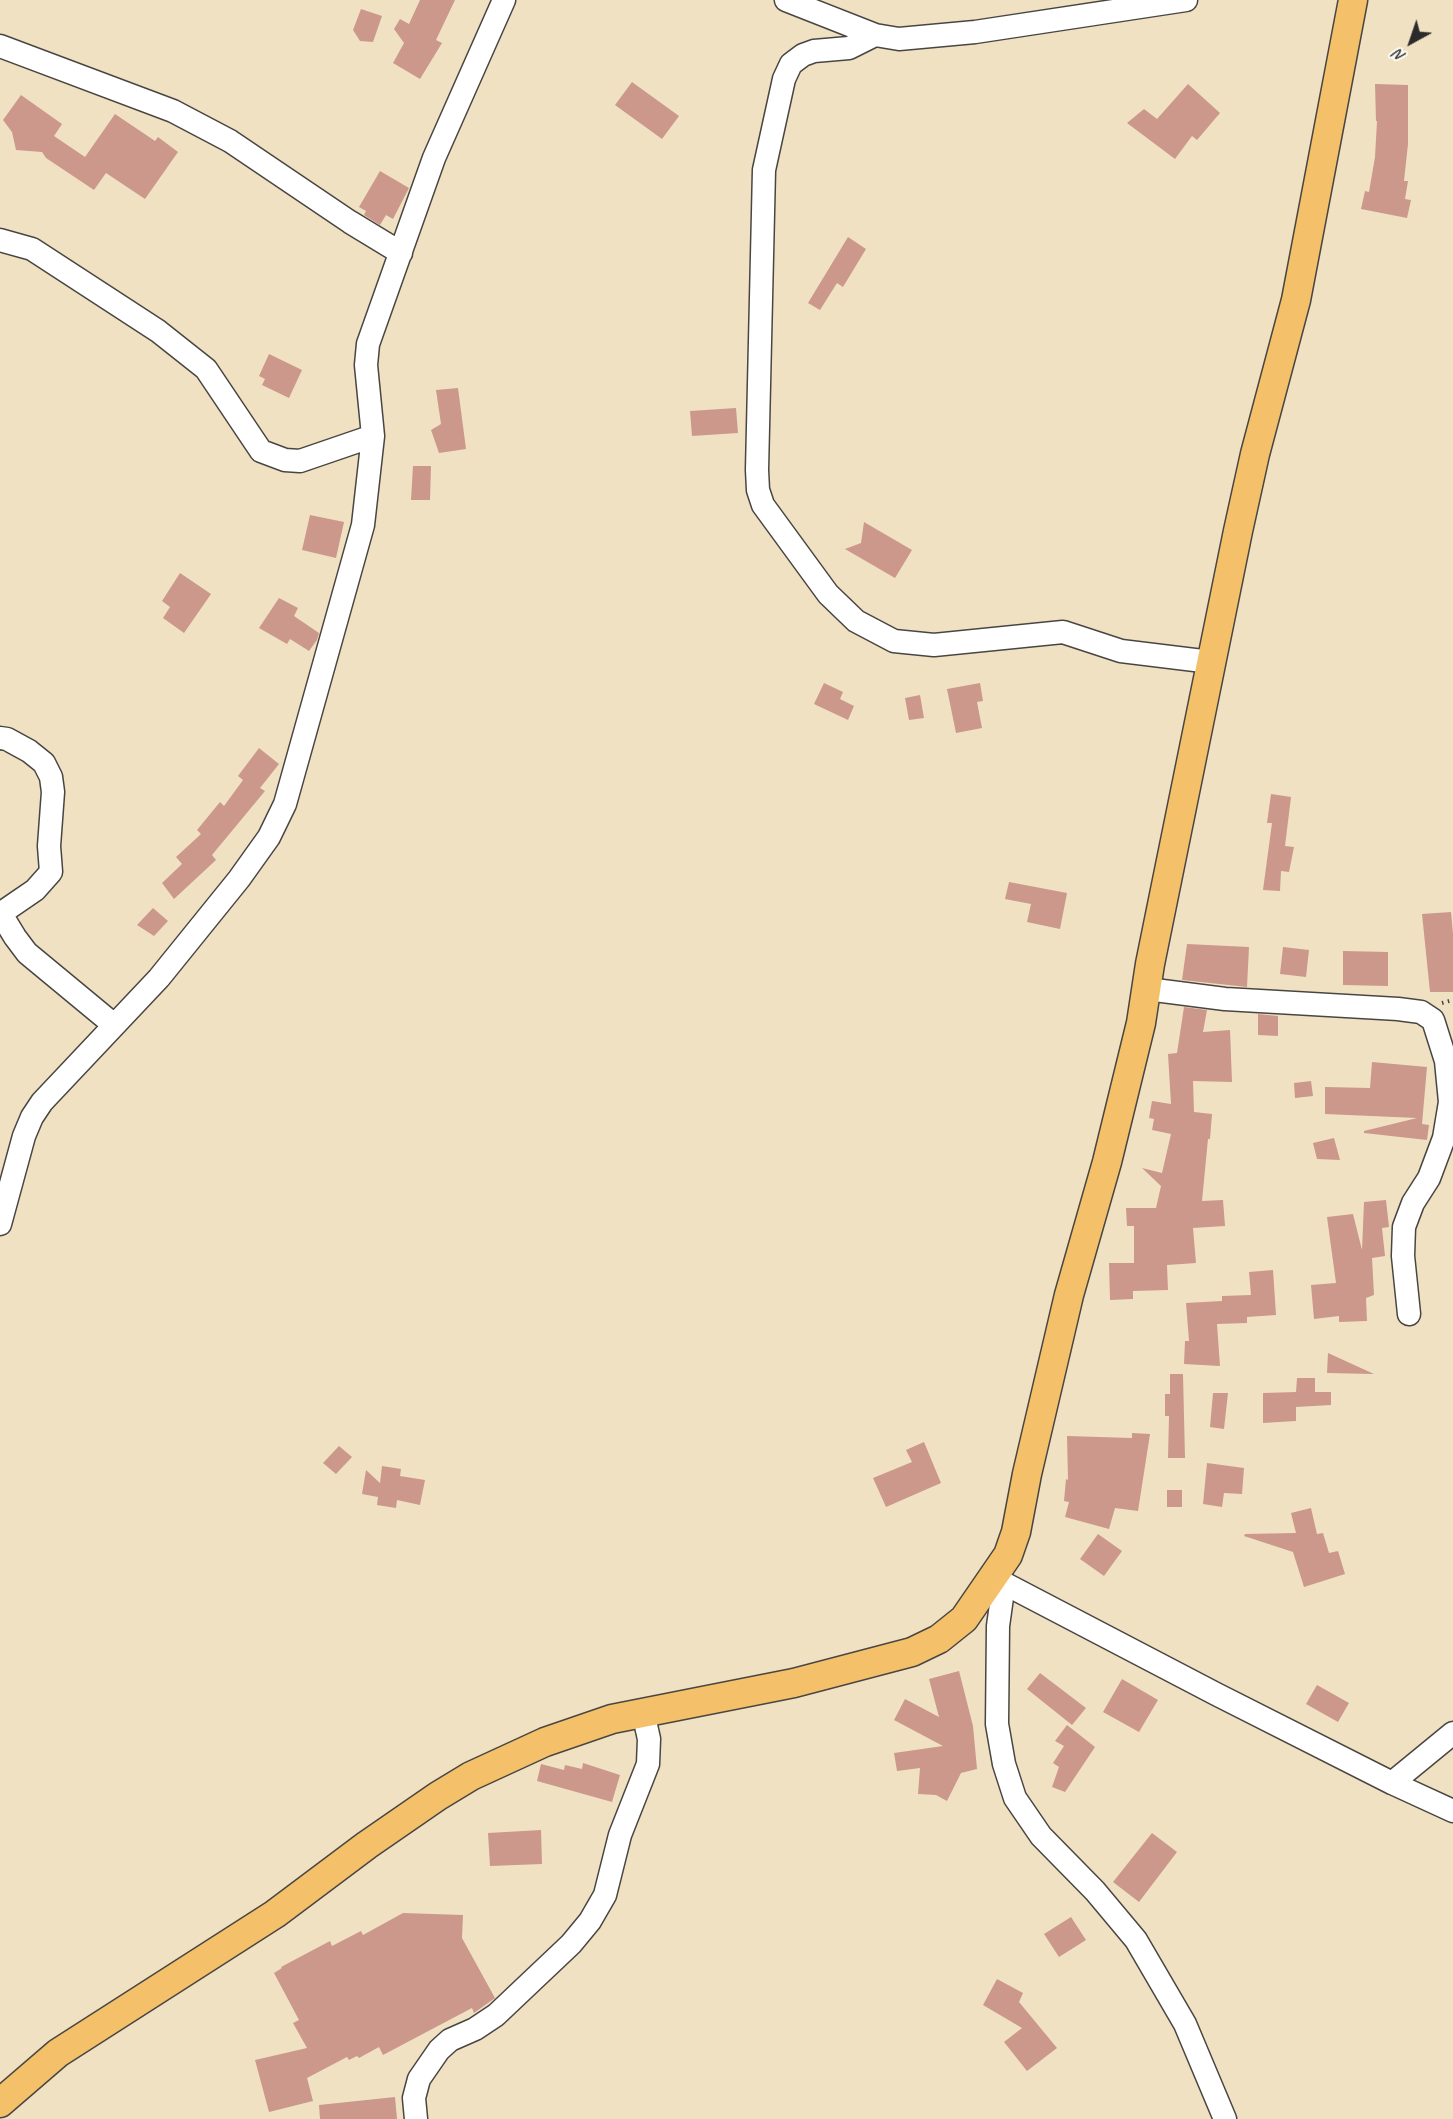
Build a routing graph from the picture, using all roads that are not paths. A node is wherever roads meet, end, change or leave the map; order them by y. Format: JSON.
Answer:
{"nodes":[{"id":1,"x":504,"y":0,"type":"edge"},
{"id":2,"x":786,"y":0,"type":"edge"},
{"id":3,"x":1186,"y":0,"type":"edge"},
{"id":4,"x":1353,"y":0,"type":"edge"},
{"id":5,"x":875,"y":35,"type":"junction"},
{"id":6,"x":0,"y":46,"type":"edge"},
{"id":7,"x":0,"y":240,"type":"edge"},
{"id":8,"x":401,"y":253,"type":"junction"},
{"id":9,"x":373,"y":436,"type":"junction"},
{"id":10,"x":1211,"y":662,"type":"junction"},
{"id":11,"x":0,"y":738,"type":"edge"},
{"id":12,"x":1,"y":914,"type":"edge"},
{"id":13,"x":1147,"y":989,"type":"junction"},
{"id":14,"x":114,"y":1025,"type":"junction"},
{"id":15,"x":0,"y":1224,"type":"edge"},
{"id":16,"x":1409,"y":1314,"type":"dead end"},
{"id":17,"x":998,"y":1580,"type":"junction"},
{"id":18,"x":643,"y":1712,"type":"junction"},
{"id":19,"x":1453,"y":1733,"type":"edge"},
{"id":20,"x":1392,"y":1783,"type":"junction"},
{"id":21,"x":1453,"y":1811,"type":"edge"},
{"id":22,"x":0,"y":2103,"type":"edge"},
{"id":23,"x":416,"y":2119,"type":"edge"},
{"id":24,"x":1225,"y":2119,"type":"edge"}],
"edges":[{"from":1,"to":8,"type":"street"},
{"from":2,"to":5,"type":"street"},
{"from":3,"to":5,"type":"street"},
{"from":4,"to":10,"type":"main road"},
{"from":5,"to":10,"type":"street"},
{"from":6,"to":8,"type":"street"},
{"from":7,"to":9,"type":"street"},
{"from":8,"to":9,"type":"street"},
{"from":9,"to":14,"type":"street"},
{"from":10,"to":13,"type":"main road"},
{"from":11,"to":12,"type":"street"},
{"from":12,"to":14,"type":"street"},
{"from":13,"to":16,"type":"street"},
{"from":13,"to":17,"type":"main road"},
{"from":14,"to":15,"type":"street"},
{"from":17,"to":18,"type":"main road"},
{"from":17,"to":20,"type":"street"},
{"from":17,"to":24,"type":"street"},
{"from":18,"to":22,"type":"main road"},
{"from":18,"to":23,"type":"street"},
{"from":19,"to":20,"type":"street"},
{"from":20,"to":21,"type":"street"}]}
